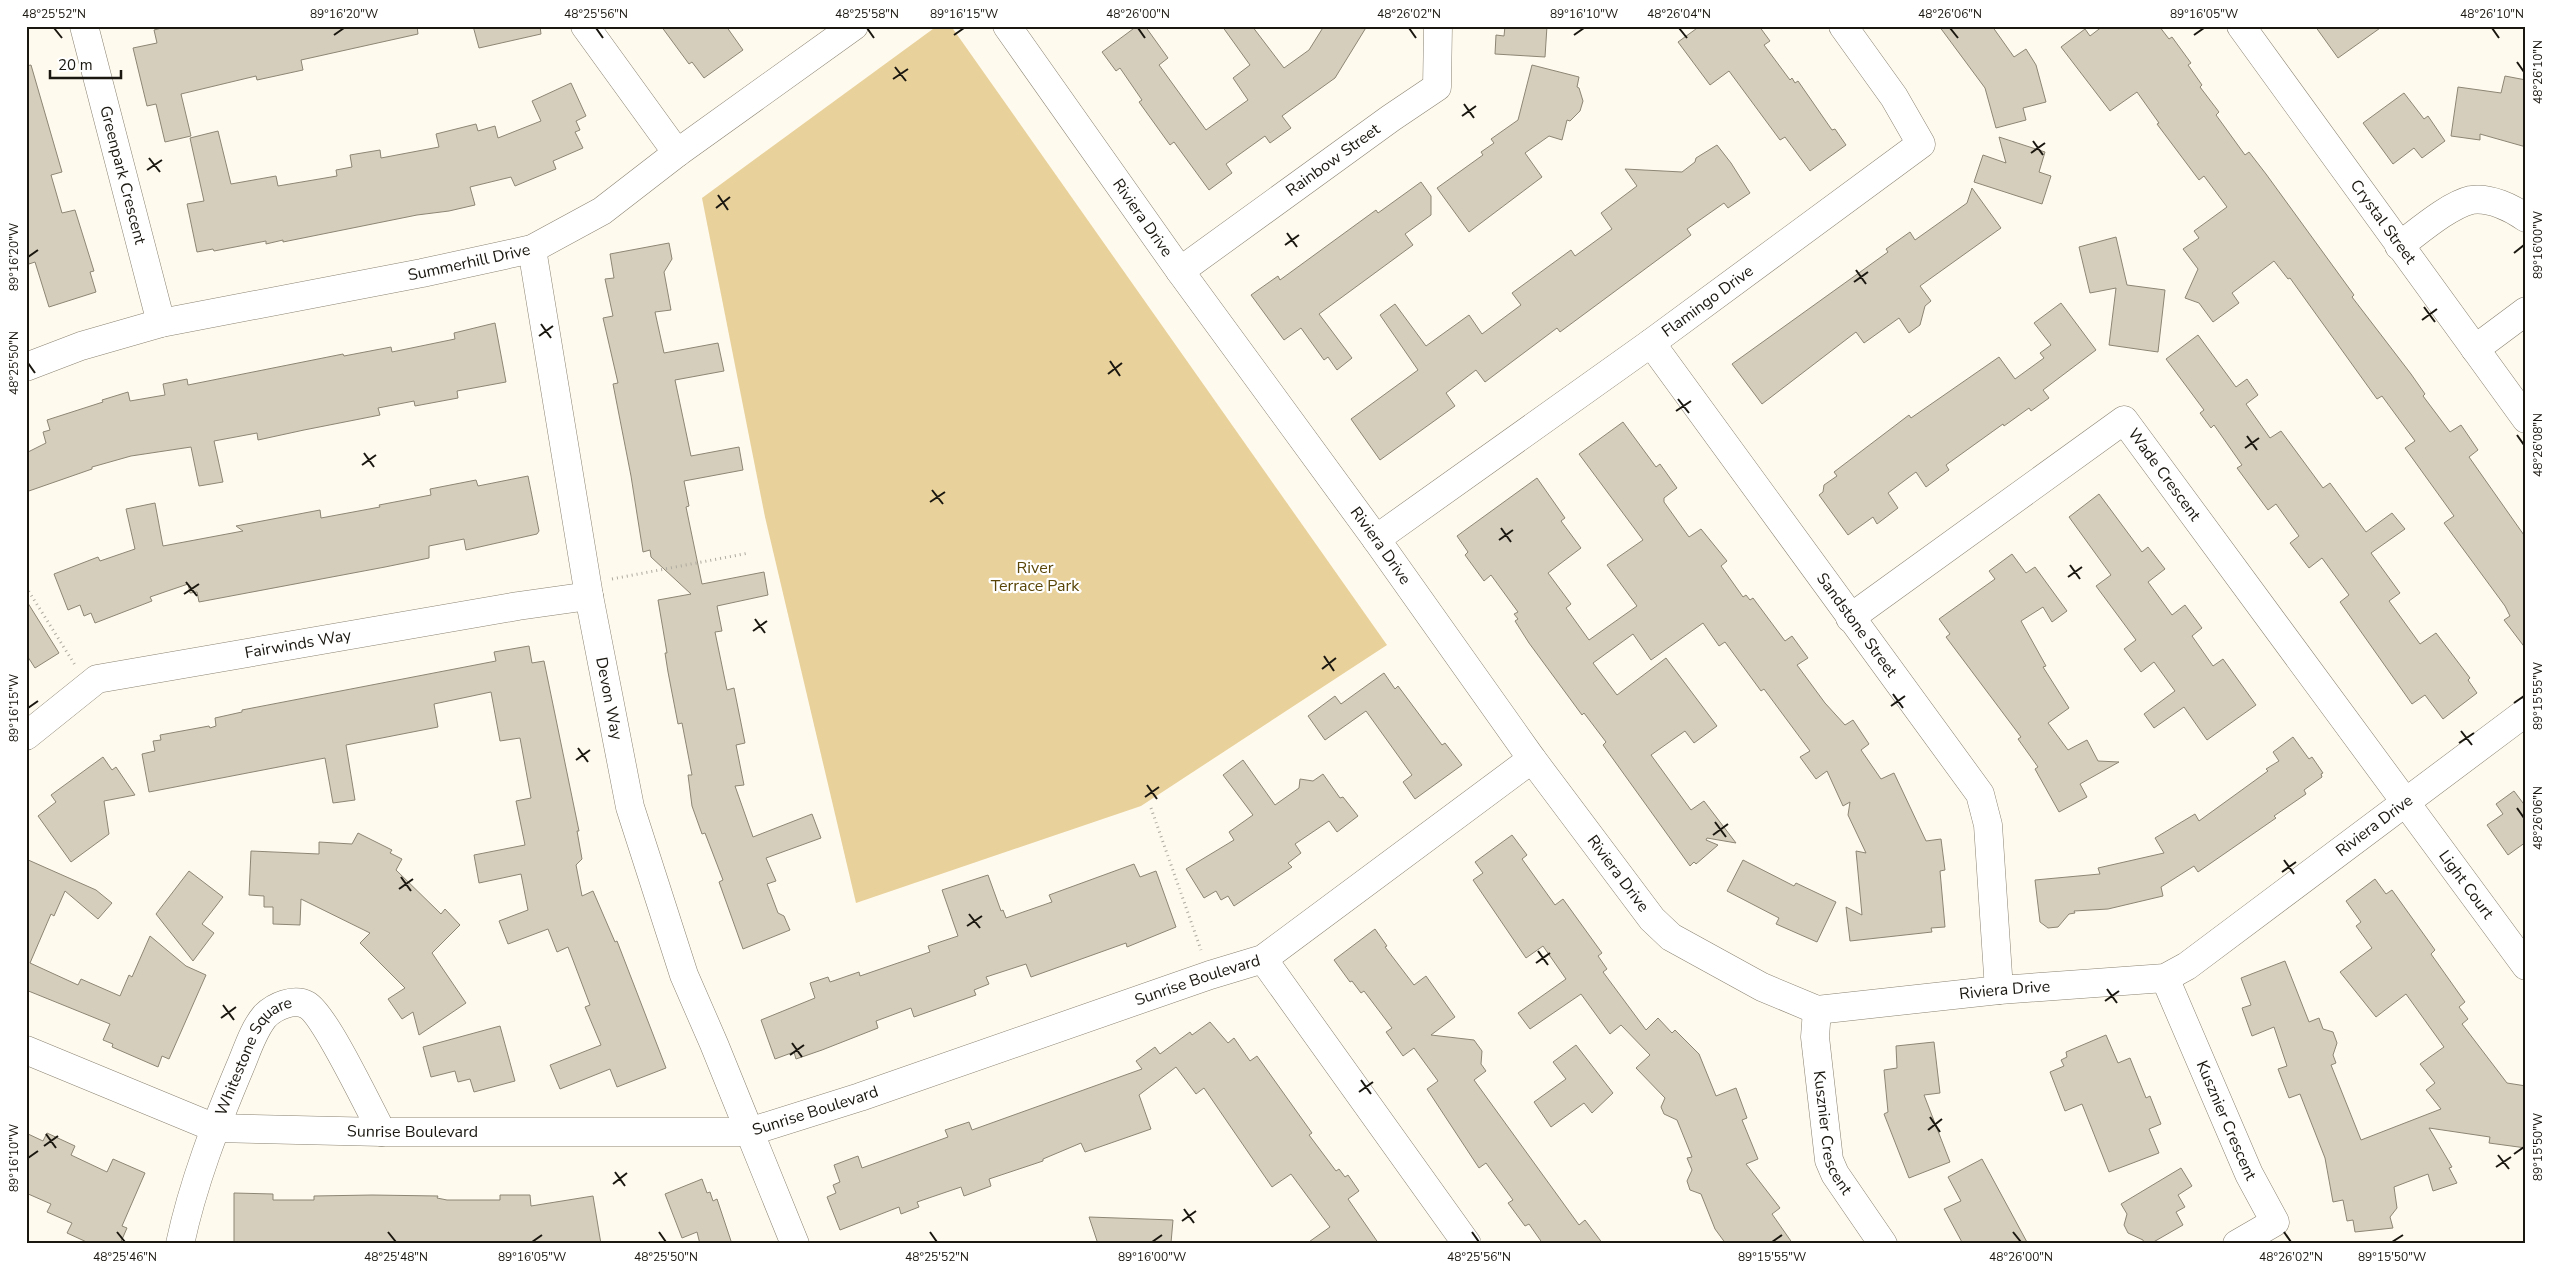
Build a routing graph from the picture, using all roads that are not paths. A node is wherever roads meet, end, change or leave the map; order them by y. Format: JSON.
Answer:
{"nodes":[{"id":1,"x":84,"y":26,"type":"edge"},
{"id":2,"x":585,"y":26,"type":"edge"},
{"id":3,"x":854,"y":26,"type":"edge"},
{"id":4,"x":1007,"y":26,"type":"edge"},
{"id":5,"x":1438,"y":26,"type":"edge"},
{"id":6,"x":1843,"y":26,"type":"edge"},
{"id":7,"x":2241,"y":26,"type":"edge"},
{"id":8,"x":676,"y":153,"type":"junction"},
{"id":9,"x":2526,"y":218,"type":"edge"},
{"id":10,"x":2399,"y":246,"type":"junction"},
{"id":11,"x":532,"y":249,"type":"junction"},
{"id":12,"x":1180,"y":272,"type":"junction"},
{"id":13,"x":2526,"y":311,"type":"edge"},
{"id":14,"x":161,"y":323,"type":"junction"},
{"id":15,"x":1651,"y":343,"type":"junction"},
{"id":16,"x":2475,"y":349,"type":"junction"},
{"id":17,"x":26,"y":366,"type":"edge"},
{"id":18,"x":2526,"y":419,"type":"edge"},
{"id":19,"x":1376,"y":539,"type":"junction"},
{"id":20,"x":588,"y":590,"type":"junction"},
{"id":21,"x":1850,"y":618,"type":"junction"},
{"id":22,"x":2526,"y":712,"type":"edge"},
{"id":23,"x":26,"y":736,"type":"edge"},
{"id":24,"x":1532,"y":760,"type":"junction"},
{"id":25,"x":2405,"y":804,"type":"junction"},
{"id":26,"x":1263,"y":959,"type":"junction"},
{"id":27,"x":2526,"y":966,"type":"edge"},
{"id":28,"x":2165,"y":978,"type":"junction"},
{"id":29,"x":1999,"y":990,"type":"junction"},
{"id":30,"x":1817,"y":1010,"type":"junction"},
{"id":31,"x":26,"y":1050,"type":"edge"},
{"id":32,"x":215,"y":1128,"type":"junction"},
{"id":33,"x":382,"y":1132,"type":"junction"},
{"id":34,"x":749,"y":1132,"type":"junction"},
{"id":35,"x":180,"y":1244,"type":"edge"},
{"id":36,"x":795,"y":1244,"type":"edge"},
{"id":37,"x":1467,"y":1244,"type":"edge"},
{"id":38,"x":1883,"y":1244,"type":"edge"},
{"id":39,"x":2237,"y":1244,"type":"edge"}],
"edges":[{"from":1,"to":14,"type":"street","name":"Greenpark Crescent"},
{"from":2,"to":8,"type":"street"},
{"from":3,"to":8,"type":"street","name":"Summerhill Drive"},
{"from":4,"to":12,"type":"street","name":"Riviera Drive"},
{"from":5,"to":12,"type":"street","name":"Rainbow Street"},
{"from":6,"to":15,"type":"street","name":"Flamingo Drive"},
{"from":7,"to":10,"type":"street","name":"Crystal Street"},
{"from":8,"to":11,"type":"street","name":"Summerhill Drive"},
{"from":9,"to":10,"type":"street"},
{"from":10,"to":16,"type":"street","name":"Crystal Street"},
{"from":11,"to":14,"type":"street","name":"Summerhill Drive"},
{"from":11,"to":20,"type":"street","name":"Devon Way"},
{"from":12,"to":19,"type":"street","name":"Riviera Drive"},
{"from":13,"to":16,"type":"street"},
{"from":14,"to":17,"type":"street","name":"Summerhill Drive"},
{"from":15,"to":19,"type":"street","name":"Flamingo Drive"},
{"from":15,"to":21,"type":"street","name":"Sandstone Street"},
{"from":16,"to":18,"type":"street","name":"Crystal Street"},
{"from":19,"to":24,"type":"street","name":"Riviera Drive"},
{"from":20,"to":23,"type":"street","name":"Fairwinds Way"},
{"from":20,"to":34,"type":"street","name":"Devon Way"},
{"from":21,"to":25,"type":"street","name":"Wade Crescent"},
{"from":21,"to":29,"type":"street","name":"Sandstone Street"},
{"from":22,"to":25,"type":"street","name":"Riviera Drive"},
{"from":24,"to":26,"type":"street","name":"Sunrise Boulevard"},
{"from":24,"to":30,"type":"street","name":"Riviera Drive"},
{"from":25,"to":27,"type":"street","name":"Light Court"},
{"from":25,"to":28,"type":"street","name":"Riviera Drive"},
{"from":26,"to":34,"type":"street","name":"Sunrise Boulevard"},
{"from":26,"to":37,"type":"street"},
{"from":28,"to":29,"type":"street","name":"Riviera Drive"},
{"from":28,"to":39,"type":"street","name":"Kusznier Crescent"},
{"from":29,"to":30,"type":"street","name":"Riviera Drive"},
{"from":30,"to":38,"type":"street","name":"Kusznier Crescent"},
{"from":31,"to":32,"type":"street","name":"Sunrise Boulevard"},
{"from":32,"to":33,"type":"street","name":"Sunrise Boulevard"},
{"from":32,"to":33,"type":"street","name":"Whitestone Square"},
{"from":32,"to":35,"type":"street","name":"Whitestone Square"},
{"from":33,"to":34,"type":"street","name":"Sunrise Boulevard"},
{"from":34,"to":36,"type":"street","name":"Devon Way"}]}
